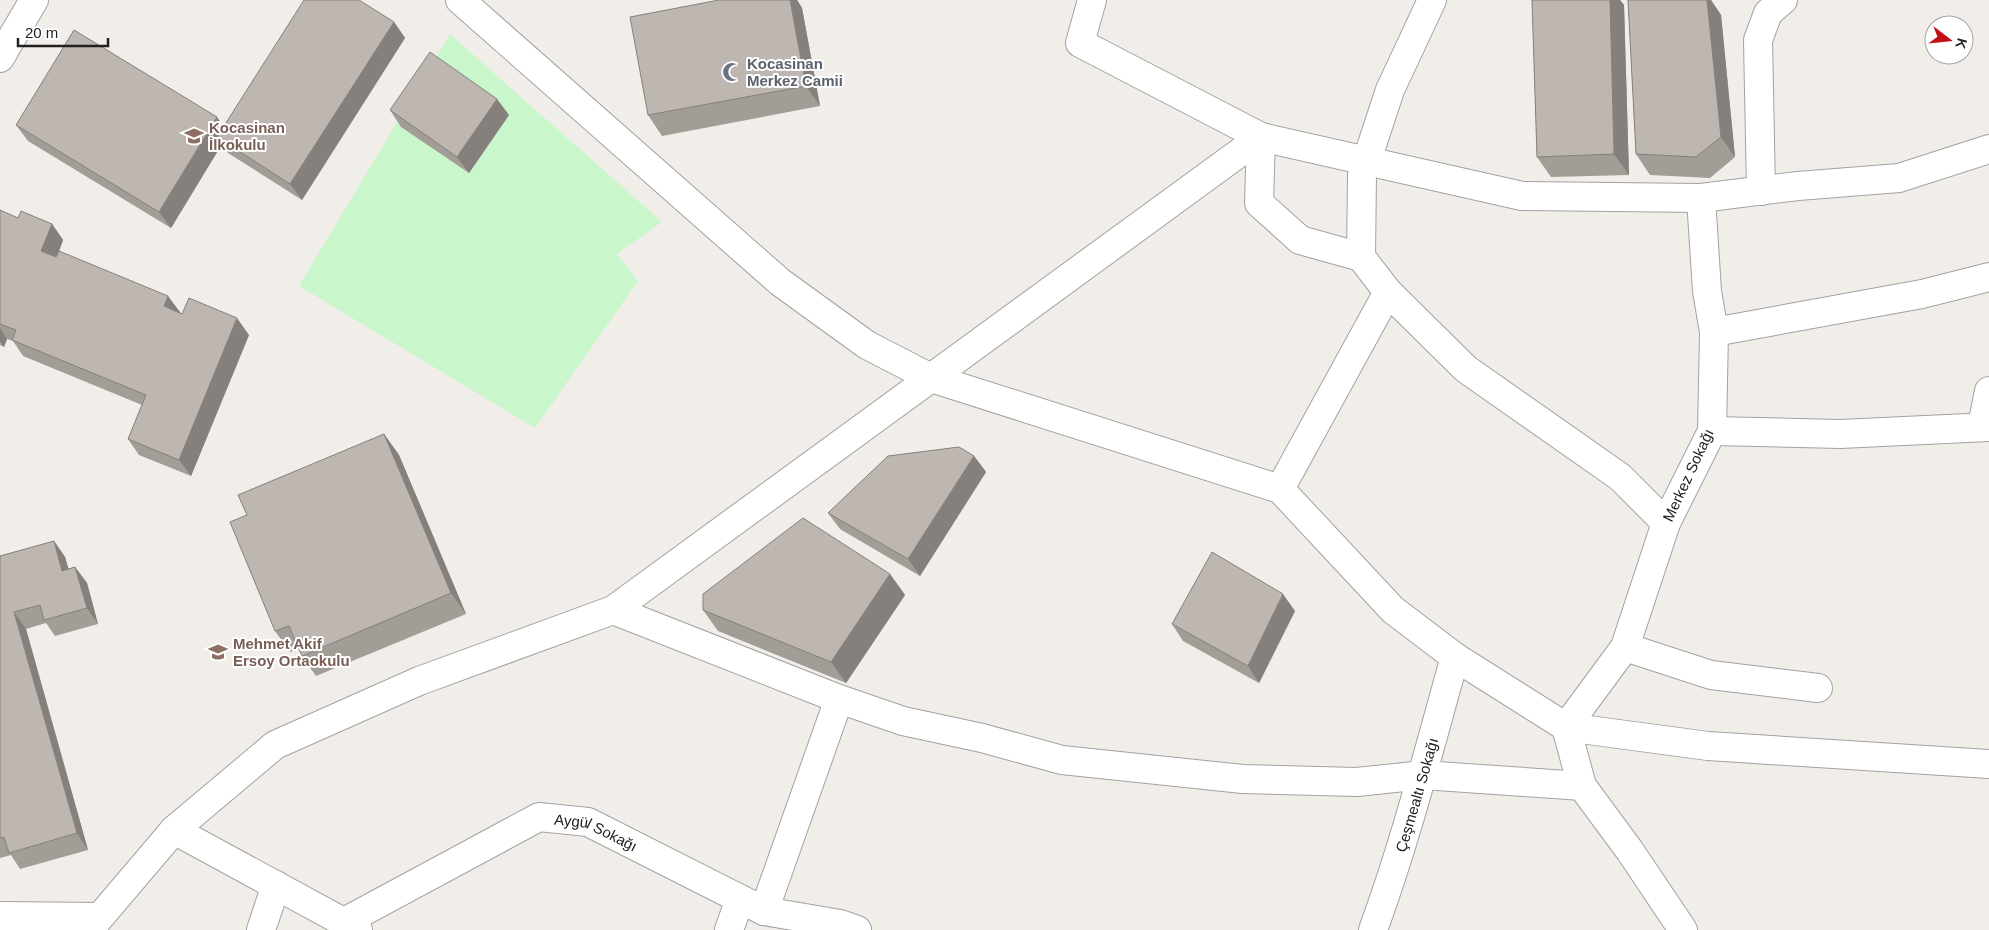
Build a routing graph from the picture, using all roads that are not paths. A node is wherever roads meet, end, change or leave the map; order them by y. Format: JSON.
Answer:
{"nodes":[{"id":1,"x":34,"y":0,"type":"edge"},
{"id":2,"x":460,"y":0,"type":"edge"},
{"id":3,"x":1092,"y":0,"type":"edge"},
{"id":4,"x":1432,"y":0,"type":"edge"},
{"id":5,"x":1783,"y":0,"type":"edge"},
{"id":6,"x":0,"y":58,"type":"edge"},
{"id":7,"x":1260,"y":137,"type":"junction"},
{"id":8,"x":1989,"y":149,"type":"edge"},
{"id":9,"x":1366,"y":162,"type":"junction"},
{"id":10,"x":1762,"y":191,"type":"junction"},
{"id":11,"x":1701,"y":198,"type":"junction"},
{"id":12,"x":1361,"y":257,"type":"junction"},
{"id":13,"x":1989,"y":276,"type":"edge"},
{"id":14,"x":1388,"y":292,"type":"junction"},
{"id":15,"x":1714,"y":332,"type":"junction"},
{"id":16,"x":931,"y":378,"type":"junction"},
{"id":17,"x":1989,"y":390,"type":"edge"},
{"id":18,"x":1986,"y":427,"type":"edge"},
{"id":19,"x":1712,"y":431,"type":"junction"},
{"id":20,"x":1280,"y":489,"type":"junction"},
{"id":21,"x":1666,"y":524,"type":"junction"},
{"id":22,"x":613,"y":610,"type":"junction"},
{"id":23,"x":1624,"y":647,"type":"junction"},
{"id":24,"x":1455,"y":657,"type":"junction"},
{"id":25,"x":1818,"y":688,"type":"dead end"},
{"id":26,"x":838,"y":699,"type":"junction"},
{"id":27,"x":1566,"y":727,"type":"junction"},
{"id":28,"x":1989,"y":764,"type":"edge"},
{"id":29,"x":1423,"y":775,"type":"junction"},
{"id":30,"x":1582,"y":786,"type":"junction"},
{"id":31,"x":174,"y":830,"type":"junction"},
{"id":32,"x":276,"y":885,"type":"junction"},
{"id":33,"x":740,"y":899,"type":"junction"},
{"id":34,"x":764,"y":911,"type":"junction"},
{"id":35,"x":0,"y":916,"type":"edge"},
{"id":36,"x":94,"y":923,"type":"edge"},
{"id":37,"x":351,"y":926,"type":"edge"},
{"id":38,"x":261,"y":930,"type":"edge"},
{"id":39,"x":729,"y":930,"type":"edge"},
{"id":40,"x":857,"y":930,"type":"edge"},
{"id":41,"x":1373,"y":930,"type":"edge"},
{"id":42,"x":1683,"y":930,"type":"edge"}],
"edges":[{"from":1,"to":6,"type":"street"},
{"from":2,"to":16,"type":"street"},
{"from":3,"to":7,"type":"street"},
{"from":4,"to":9,"type":"street"},
{"from":5,"to":10,"type":"street"},
{"from":7,"to":9,"type":"street"},
{"from":7,"to":12,"type":"street"},
{"from":7,"to":16,"type":"street"},
{"from":8,"to":10,"type":"street"},
{"from":9,"to":11,"type":"street"},
{"from":9,"to":12,"type":"street"},
{"from":10,"to":11,"type":"street"},
{"from":11,"to":15,"type":"street","name":"Merkez Sokağı"},
{"from":12,"to":14,"type":"street"},
{"from":13,"to":15,"type":"street"},
{"from":14,"to":20,"type":"street"},
{"from":14,"to":21,"type":"street"},
{"from":15,"to":19,"type":"street","name":"Merkez Sokağı"},
{"from":16,"to":20,"type":"street"},
{"from":16,"to":22,"type":"street"},
{"from":17,"to":18,"type":"street"},
{"from":18,"to":19,"type":"street"},
{"from":19,"to":21,"type":"street","name":"Merkez Sokağı"},
{"from":20,"to":24,"type":"street"},
{"from":21,"to":23,"type":"street","name":"Merkez Sokağı"},
{"from":22,"to":26,"type":"street"},
{"from":22,"to":31,"type":"street"},
{"from":23,"to":25,"type":"street"},
{"from":23,"to":27,"type":"street","name":"Merkez Sokağı"},
{"from":24,"to":27,"type":"street"},
{"from":24,"to":29,"type":"street","name":"Çeşmealtı Sokağı"},
{"from":26,"to":29,"type":"street"},
{"from":26,"to":34,"type":"street"},
{"from":27,"to":28,"type":"street"},
{"from":27,"to":30,"type":"street"},
{"from":29,"to":30,"type":"street"},
{"from":29,"to":41,"type":"street","name":"Çeşmealtı Sokağı"},
{"from":30,"to":42,"type":"street"},
{"from":31,"to":32,"type":"street"},
{"from":31,"to":36,"type":"street"},
{"from":32,"to":37,"type":"street"},
{"from":32,"to":38,"type":"street"},
{"from":33,"to":34,"type":"street","name":"Aygül Sokağı"},
{"from":33,"to":37,"type":"street","name":"Aygül Sokağı"},
{"from":33,"to":39,"type":"street"},
{"from":34,"to":40,"type":"street","name":"Aygül Sokağı"},
{"from":35,"to":36,"type":"street"}]}
